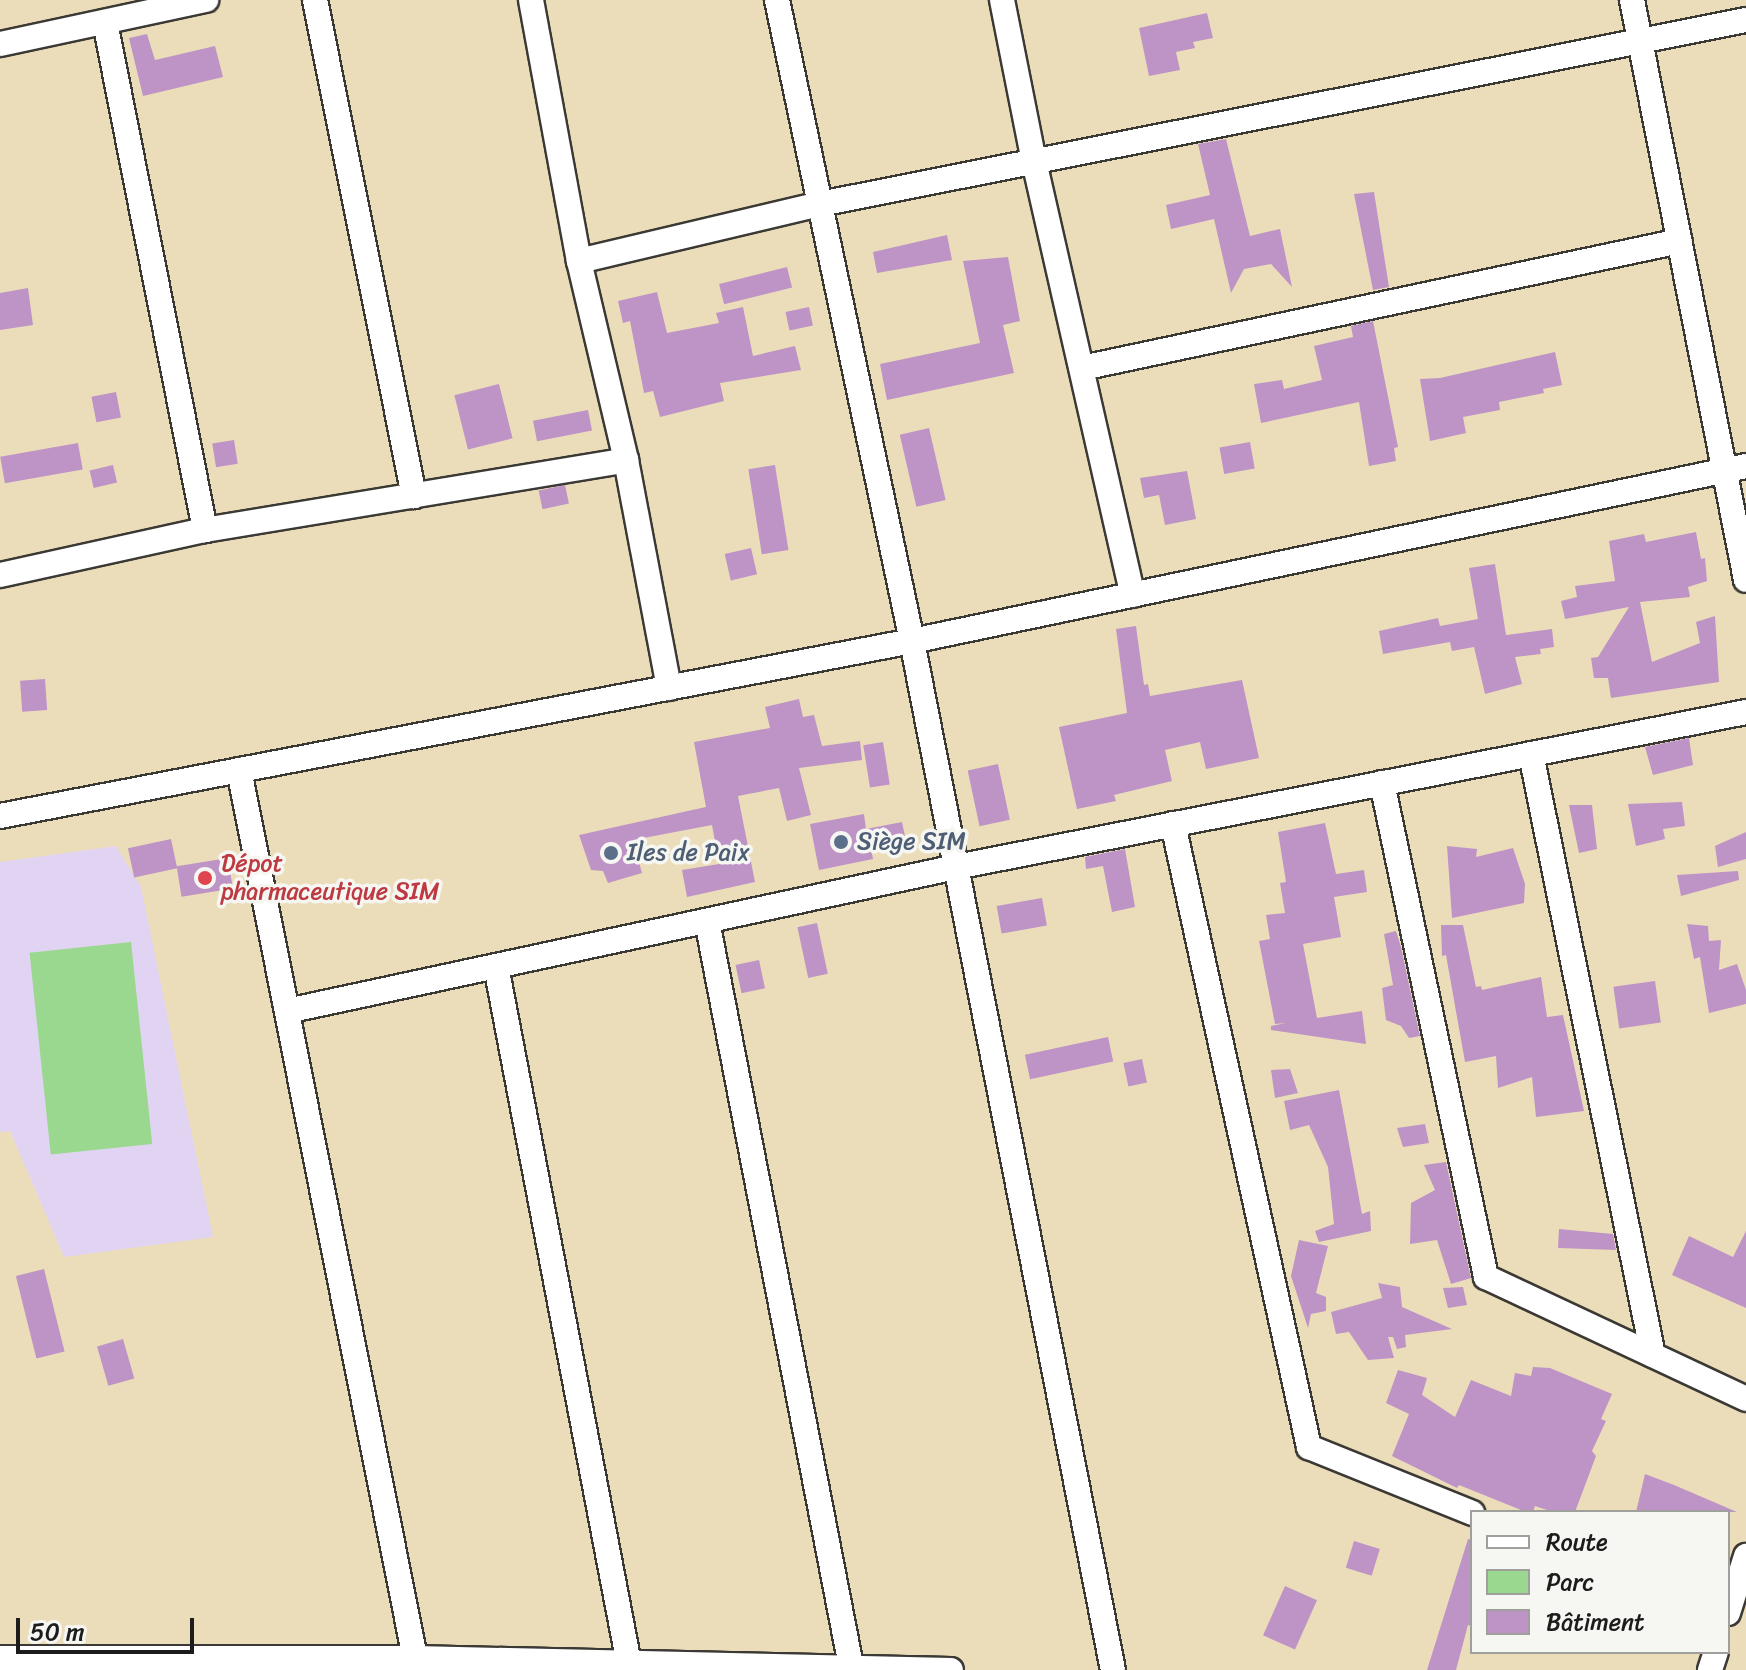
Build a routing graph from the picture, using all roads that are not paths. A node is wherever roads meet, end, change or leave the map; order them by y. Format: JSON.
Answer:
{"nodes":[{"id":1,"x":206,"y":0,"type":"edge"},
{"id":2,"x":315,"y":0,"type":"edge"},
{"id":3,"x":531,"y":0,"type":"edge"},
{"id":4,"x":777,"y":0,"type":"edge"},
{"id":5,"x":1002,"y":0,"type":"edge"},
{"id":6,"x":1632,"y":0,"type":"edge"},
{"id":7,"x":1746,"y":20,"type":"edge"},
{"id":8,"x":105,"y":22,"type":"junction"},
{"id":9,"x":1640,"y":41,"type":"junction"},
{"id":10,"x":0,"y":44,"type":"edge"},
{"id":11,"x":1034,"y":161,"type":"junction"},
{"id":12,"x":820,"y":204,"type":"junction"},
{"id":13,"x":1680,"y":241,"type":"junction"},
{"id":14,"x":579,"y":261,"type":"junction"},
{"id":15,"x":1082,"y":368,"type":"junction"},
{"id":16,"x":626,"y":460,"type":"junction"},
{"id":17,"x":1735,"y":468,"type":"edge"},
{"id":18,"x":414,"y":496,"type":"junction"},
{"id":19,"x":205,"y":530,"type":"junction"},
{"id":20,"x":0,"y":575,"type":"edge"},
{"id":21,"x":1746,"y":580,"type":"edge"},
{"id":22,"x":1133,"y":595,"type":"junction"},
{"id":23,"x":912,"y":641,"type":"junction"},
{"id":24,"x":669,"y":688,"type":"junction"},
{"id":25,"x":1746,"y":712,"type":"edge"},
{"id":26,"x":1531,"y":754,"type":"junction"},
{"id":27,"x":239,"y":770,"type":"junction"},
{"id":28,"x":1382,"y":783,"type":"junction"},
{"id":29,"x":0,"y":816,"type":"edge"},
{"id":30,"x":1173,"y":824,"type":"junction"},
{"id":31,"x":956,"y":867,"type":"junction"},
{"id":32,"x":707,"y":921,"type":"junction"},
{"id":33,"x":496,"y":966,"type":"junction"},
{"id":34,"x":287,"y":1011,"type":"junction"},
{"id":35,"x":1653,"y":1355,"type":"junction"},
{"id":36,"x":1746,"y":1399,"type":"edge"},
{"id":37,"x":1470,"y":1512,"type":"edge"},
{"id":38,"x":1746,"y":1556,"type":"edge"},
{"id":39,"x":1730,"y":1607,"type":"edge"},
{"id":40,"x":0,"y":1658,"type":"edge"},
{"id":41,"x":415,"y":1658,"type":"junction"},
{"id":42,"x":629,"y":1664,"type":"junction"},
{"id":43,"x":851,"y":1666,"type":"junction"},
{"id":44,"x":951,"y":1670,"type":"edge"},
{"id":45,"x":1113,"y":1670,"type":"edge"}],
"edges":[{"from":1,"to":8,"type":"street"},
{"from":2,"to":18,"type":"street"},
{"from":3,"to":14,"type":"street"},
{"from":4,"to":12,"type":"street"},
{"from":5,"to":11,"type":"street"},
{"from":6,"to":9,"type":"street"},
{"from":7,"to":9,"type":"street"},
{"from":8,"to":10,"type":"street"},
{"from":8,"to":19,"type":"street"},
{"from":9,"to":11,"type":"street"},
{"from":9,"to":13,"type":"street"},
{"from":11,"to":12,"type":"street"},
{"from":11,"to":15,"type":"street"},
{"from":12,"to":14,"type":"street"},
{"from":12,"to":23,"type":"street"},
{"from":13,"to":15,"type":"street"},
{"from":13,"to":17,"type":"street"},
{"from":14,"to":16,"type":"street"},
{"from":15,"to":22,"type":"street"},
{"from":16,"to":18,"type":"street"},
{"from":16,"to":24,"type":"street"},
{"from":17,"to":21,"type":"street"},
{"from":17,"to":22,"type":"street"},
{"from":18,"to":19,"type":"street"},
{"from":19,"to":20,"type":"street"},
{"from":22,"to":23,"type":"street"},
{"from":23,"to":24,"type":"street"},
{"from":23,"to":31,"type":"street"},
{"from":24,"to":27,"type":"street"},
{"from":25,"to":26,"type":"street"},
{"from":26,"to":28,"type":"street"},
{"from":26,"to":35,"type":"street"},
{"from":27,"to":29,"type":"street"},
{"from":27,"to":34,"type":"street"},
{"from":28,"to":30,"type":"street"},
{"from":28,"to":35,"type":"street"},
{"from":30,"to":31,"type":"street"},
{"from":30,"to":37,"type":"street"},
{"from":31,"to":32,"type":"street"},
{"from":31,"to":45,"type":"street"},
{"from":32,"to":33,"type":"street"},
{"from":32,"to":43,"type":"street"},
{"from":33,"to":34,"type":"street"},
{"from":33,"to":42,"type":"street"},
{"from":34,"to":41,"type":"street"},
{"from":35,"to":36,"type":"street"},
{"from":38,"to":39,"type":"street"},
{"from":40,"to":41,"type":"street"},
{"from":41,"to":42,"type":"street"},
{"from":42,"to":43,"type":"street"},
{"from":43,"to":44,"type":"street"}]}
